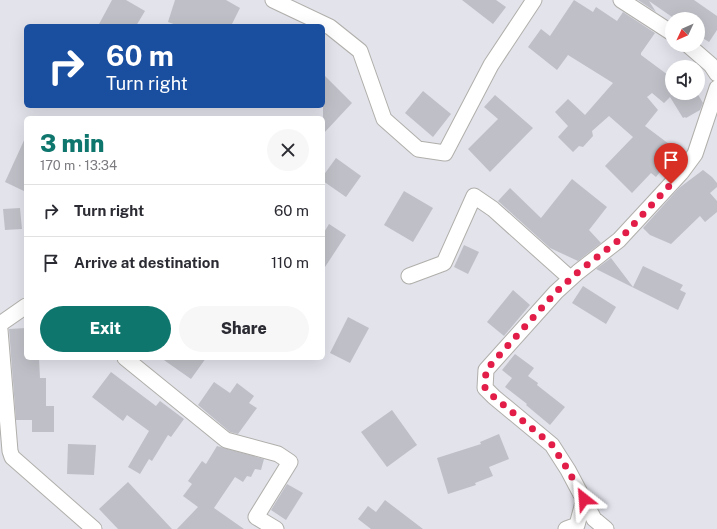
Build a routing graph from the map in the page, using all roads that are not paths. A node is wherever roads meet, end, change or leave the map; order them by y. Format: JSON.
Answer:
{"nodes":[{"id":1,"x":273,"y":0,"type":"edge"},
{"id":2,"x":534,"y":0,"type":"edge"},
{"id":3,"x":621,"y":0,"type":"edge"},
{"id":4,"x":324,"y":24,"type":"edge"},
{"id":5,"x":325,"y":25,"type":"edge"},
{"id":6,"x":665,"y":28,"type":"edge"},
{"id":7,"x":697,"y":52,"type":"edge"},
{"id":8,"x":715,"y":67,"type":"edge"},
{"id":9,"x":717,"y":88,"type":"edge"},
{"id":10,"x":409,"y":276,"type":"dead end"},
{"id":11,"x":570,"y":278,"type":"junction"},
{"id":12,"x":24,"y":307,"type":"edge"},
{"id":13,"x":0,"y":324,"type":"edge"},
{"id":14,"x":0,"y":330,"type":"edge"},
{"id":15,"x":126,"y":360,"type":"edge"},
{"id":16,"x":584,"y":499,"type":"junction"},
{"id":17,"x":94,"y":529,"type":"edge"},
{"id":18,"x":276,"y":529,"type":"edge"},
{"id":19,"x":566,"y":529,"type":"edge"},
{"id":20,"x":606,"y":529,"type":"edge"}],
"edges":[{"from":1,"to":4,"type":"street"},
{"from":2,"to":5,"type":"street"},
{"from":3,"to":6,"type":"street"},
{"from":7,"to":8,"type":"street"},
{"from":9,"to":11,"type":"street"},
{"from":10,"to":11,"type":"street"},
{"from":11,"to":16,"type":"street"},
{"from":12,"to":13,"type":"street"},
{"from":14,"to":17,"type":"street"},
{"from":15,"to":18,"type":"street"},
{"from":16,"to":19,"type":"street"},
{"from":16,"to":20,"type":"street"}]}
